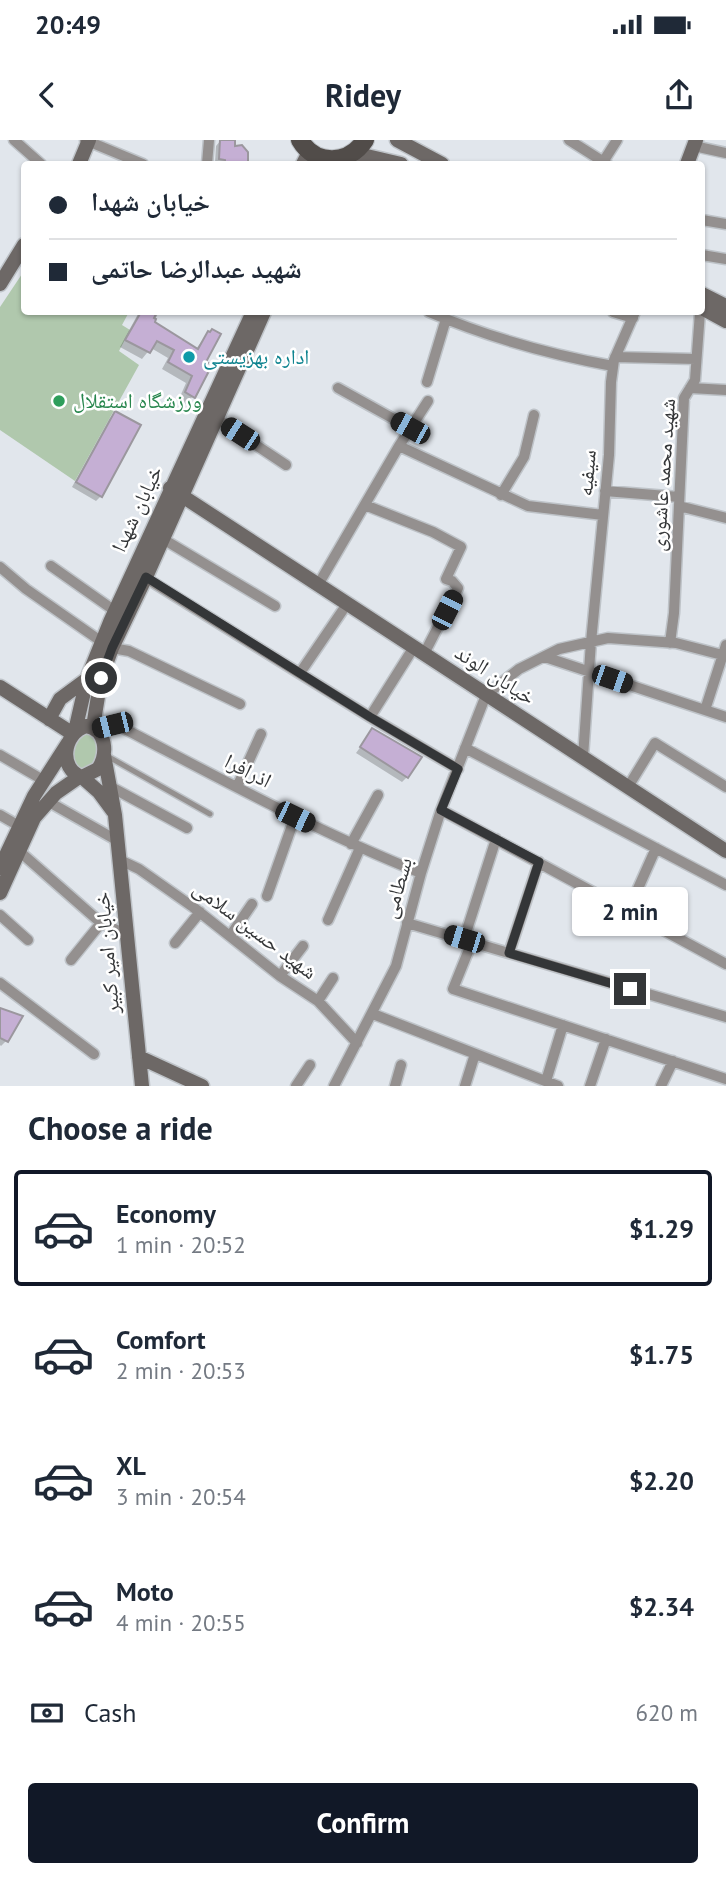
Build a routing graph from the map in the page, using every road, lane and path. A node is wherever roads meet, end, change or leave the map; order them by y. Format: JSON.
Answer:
{"nodes":[{"id":1,"x":14,"y":140,"type":"edge"},
{"id":2,"x":209,"y":140,"type":"edge"},
{"id":3,"x":569,"y":140,"type":"edge"},
{"id":4,"x":617,"y":140,"type":"edge"},
{"id":5,"x":88,"y":141,"type":"edge"},
{"id":6,"x":407,"y":142,"type":"edge"},
{"id":7,"x":695,"y":143,"type":"edge"},
{"id":8,"x":359,"y":146,"type":"edge"},
{"id":9,"x":304,"y":152,"type":"edge"},
{"id":10,"x":726,"y":153,"type":"edge"},
{"id":11,"x":38,"y":161,"type":"edge"},
{"id":12,"x":80,"y":161,"type":"edge"},
{"id":13,"x":136,"y":161,"type":"edge"},
{"id":14,"x":207,"y":161,"type":"edge"},
{"id":15,"x":324,"y":161,"type":"edge"},
{"id":16,"x":332,"y":161,"type":"edge"},
{"id":17,"x":391,"y":161,"type":"edge"},
{"id":18,"x":398,"y":161,"type":"edge"},
{"id":19,"x":437,"y":161,"type":"edge"},
{"id":20,"x":602,"y":161,"type":"edge"},
{"id":21,"x":606,"y":161,"type":"edge"},
{"id":22,"x":688,"y":161,"type":"edge"},
{"id":23,"x":705,"y":220,"type":"edge"},
{"id":24,"x":726,"y":224,"type":"edge"},
{"id":25,"x":21,"y":248,"type":"edge"},
{"id":26,"x":705,"y":256,"type":"edge"},
{"id":27,"x":726,"y":259,"type":"edge"},
{"id":28,"x":4,"y":266,"type":"edge"},
{"id":29,"x":0,"y":284,"type":"edge"},
{"id":30,"x":705,"y":296,"type":"edge"},
{"id":31,"x":726,"y":306,"type":"edge"},
{"id":32,"x":705,"y":312,"type":"edge"},
{"id":33,"x":254,"y":315,"type":"edge"},
{"id":34,"x":254,"y":315,"type":"edge"},
{"id":35,"x":436,"y":315,"type":"edge"},
{"id":36,"x":634,"y":315,"type":"edge"},
{"id":37,"x":700,"y":315,"type":"edge"},
{"id":38,"x":446,"y":319,"type":"junction"},
{"id":39,"x":726,"y":321,"type":"edge"},
{"id":40,"x":696,"y":359,"type":"junction"},
{"id":41,"x":614,"y":362,"type":"junction"},
{"id":42,"x":427,"y":382,"type":"dead end"},
{"id":43,"x":338,"y":388,"type":"dead end"},
{"id":44,"x":690,"y":388,"type":"junction"},
{"id":45,"x":726,"y":390,"type":"edge"},
{"id":46,"x":428,"y":401,"type":"dead end"},
{"id":47,"x":534,"y":415,"type":"dead end"},
{"id":48,"x":217,"y":419,"type":"junction"},
{"id":49,"x":410,"y":428,"type":"junction"},
{"id":50,"x":399,"y":446,"type":"junction"},
{"id":51,"x":286,"y":465,"type":"dead end"},
{"id":52,"x":606,"y":491,"type":"junction"},
{"id":53,"x":176,"y":492,"type":"junction"},
{"id":54,"x":501,"y":495,"type":"junction"},
{"id":55,"x":679,"y":502,"type":"junction"},
{"id":56,"x":365,"y":505,"type":"junction"},
{"id":57,"x":603,"y":515,"type":"junction"},
{"id":58,"x":726,"y":518,"type":"edge"},
{"id":59,"x":163,"y":539,"type":"junction"},
{"id":60,"x":51,"y":566,"type":"dead end"},
{"id":61,"x":0,"y":567,"type":"edge"},
{"id":62,"x":132,"y":570,"type":"junction"},
{"id":63,"x":146,"y":577,"type":"junction"},
{"id":64,"x":318,"y":585,"type":"junction"},
{"id":65,"x":347,"y":604,"type":"junction"},
{"id":66,"x":275,"y":606,"type":"dead end"},
{"id":67,"x":115,"y":611,"type":"junction"},
{"id":68,"x":591,"y":642,"type":"junction"},
{"id":69,"x":670,"y":643,"type":"junction"},
{"id":70,"x":107,"y":645,"type":"junction"},
{"id":71,"x":419,"y":651,"type":"junction"},
{"id":72,"x":725,"y":652,"type":"edge"},
{"id":73,"x":545,"y":657,"type":"junction"},
{"id":74,"x":589,"y":671,"type":"junction"},
{"id":75,"x":300,"y":673,"type":"junction"},
{"id":76,"x":87,"y":679,"type":"junction"},
{"id":77,"x":0,"y":687,"type":"edge"},
{"id":78,"x":486,"y":695,"type":"junction"},
{"id":79,"x":240,"y":704,"type":"dead end"},
{"id":80,"x":705,"y":710,"type":"junction"},
{"id":81,"x":370,"y":717,"type":"junction"},
{"id":82,"x":726,"y":717,"type":"edge"},
{"id":83,"x":49,"y":719,"type":"junction"},
{"id":84,"x":94,"y":728,"type":"junction"},
{"id":85,"x":261,"y":734,"type":"dead end"},
{"id":86,"x":72,"y":736,"type":"junction"},
{"id":87,"x":465,"y":748,"type":"junction"},
{"id":88,"x":0,"y":755,"type":"edge"},
{"id":89,"x":104,"y":755,"type":"junction"},
{"id":90,"x":583,"y":757,"type":"junction"},
{"id":91,"x":458,"y":769,"type":"junction"},
{"id":92,"x":81,"y":777,"type":"junction"},
{"id":93,"x":43,"y":780,"type":"junction"},
{"id":94,"x":111,"y":787,"type":"junction"},
{"id":95,"x":237,"y":787,"type":"junction"},
{"id":96,"x":726,"y":787,"type":"edge"},
{"id":97,"x":628,"y":788,"type":"junction"},
{"id":98,"x":378,"y":796,"type":"dead end"},
{"id":99,"x":49,"y":802,"type":"junction"},
{"id":100,"x":441,"y":810,"type":"junction"},
{"id":101,"x":210,"y":814,"type":"dead end"},
{"id":102,"x":0,"y":815,"type":"edge"},
{"id":103,"x":115,"y":816,"type":"junction"},
{"id":104,"x":295,"y":817,"type":"junction"},
{"id":105,"x":19,"y":826,"type":"junction"},
{"id":106,"x":187,"y":828,"type":"dead end"},
{"id":107,"x":495,"y":839,"type":"junction"},
{"id":108,"x":118,"y":841,"type":"junction"},
{"id":109,"x":355,"y":846,"type":"junction"},
{"id":110,"x":656,"y":848,"type":"junction"},
{"id":111,"x":19,"y":851,"type":"junction"},
{"id":112,"x":726,"y":851,"type":"edge"},
{"id":113,"x":120,"y":860,"type":"junction"},
{"id":114,"x":539,"y":862,"type":"junction"},
{"id":115,"x":0,"y":868,"type":"edge"},
{"id":116,"x":421,"y":873,"type":"junction"},
{"id":117,"x":726,"y":885,"type":"edge"},
{"id":118,"x":0,"y":893,"type":"edge"},
{"id":119,"x":267,"y":896,"type":"dead end"},
{"id":120,"x":252,"y":904,"type":"dead end"},
{"id":121,"x":628,"y":911,"type":"junction"},
{"id":122,"x":200,"y":912,"type":"junction"},
{"id":123,"x":0,"y":915,"type":"edge"},
{"id":124,"x":328,"y":920,"type":"dead end"},
{"id":125,"x":101,"y":923,"type":"junction"},
{"id":126,"x":407,"y":923,"type":"junction"},
{"id":127,"x":125,"y":934,"type":"junction"},
{"id":128,"x":230,"y":936,"type":"junction"},
{"id":129,"x":28,"y":940,"type":"dead end"},
{"id":130,"x":468,"y":941,"type":"junction"},
{"id":131,"x":175,"y":943,"type":"dead end"},
{"id":132,"x":303,"y":946,"type":"dead end"},
{"id":133,"x":509,"y":953,"type":"junction"},
{"id":134,"x":71,"y":960,"type":"dead end"},
{"id":135,"x":726,"y":964,"type":"edge"},
{"id":136,"x":280,"y":976,"type":"junction"},
{"id":137,"x":332,"y":978,"type":"dead end"},
{"id":138,"x":0,"y":983,"type":"edge"},
{"id":139,"x":318,"y":1001,"type":"junction"},
{"id":140,"x":373,"y":1014,"type":"junction"},
{"id":141,"x":726,"y":1017,"type":"edge"},
{"id":142,"x":563,"y":1025,"type":"junction"},
{"id":143,"x":606,"y":1039,"type":"junction"},
{"id":144,"x":357,"y":1043,"type":"junction"},
{"id":145,"x":94,"y":1054,"type":"dead end"},
{"id":146,"x":475,"y":1054,"type":"junction"},
{"id":147,"x":139,"y":1057,"type":"junction"},
{"id":148,"x":673,"y":1061,"type":"junction"},
{"id":149,"x":310,"y":1065,"type":"dead end"},
{"id":150,"x":401,"y":1065,"type":"dead end"},
{"id":151,"x":532,"y":1081,"type":"edge"},
{"id":152,"x":546,"y":1081,"type":"junction"},
{"id":153,"x":723,"y":1081,"type":"edge"},
{"id":154,"x":142,"y":1086,"type":"edge"},
{"id":155,"x":202,"y":1086,"type":"edge"},
{"id":156,"x":296,"y":1086,"type":"edge"},
{"id":157,"x":334,"y":1086,"type":"edge"},
{"id":158,"x":395,"y":1086,"type":"edge"},
{"id":159,"x":465,"y":1086,"type":"edge"},
{"id":160,"x":558,"y":1086,"type":"edge"},
{"id":161,"x":590,"y":1086,"type":"edge"},
{"id":162,"x":661,"y":1086,"type":"edge"}],
"edges":[{"from":1,"to":11,"type":"street"},
{"from":2,"to":14,"type":"street"},
{"from":3,"to":20,"type":"street"},
{"from":4,"to":21,"type":"street"},
{"from":5,"to":12,"type":"main road"},
{"from":5,"to":13,"type":"street"},
{"from":6,"to":18,"type":"main road"},
{"from":6,"to":19,"type":"main road"},
{"from":7,"to":10,"type":"street"},
{"from":7,"to":22,"type":"main road"},
{"from":8,"to":16,"type":"main road"},
{"from":8,"to":17,"type":"main road"},
{"from":9,"to":15,"type":"main road"},
{"from":23,"to":24,"type":"street"},
{"from":25,"to":28,"type":"main road"},
{"from":26,"to":27,"type":"street"},
{"from":28,"to":29,"type":"main road"},
{"from":30,"to":31,"type":"main road"},
{"from":32,"to":39,"type":"main road"},
{"from":33,"to":48,"type":"main road","name":"خیابان شهدا"},
{"from":34,"to":53,"type":"main road","name":"خیابان شهدا"},
{"from":35,"to":38,"type":"street"},
{"from":36,"to":41,"type":"street","name":"سیفیه"},
{"from":37,"to":40,"type":"street","name":"شهید محمد عاشوری"},
{"from":38,"to":41,"type":"street"},
{"from":38,"to":42,"type":"street"},
{"from":40,"to":41,"type":"street"},
{"from":40,"to":44,"type":"street","name":"شهید محمد عاشوری"},
{"from":41,"to":52,"type":"street","name":"سیفیه"},
{"from":43,"to":49,"type":"street"},
{"from":44,"to":45,"type":"street"},
{"from":44,"to":55,"type":"street","name":"شهید محمد عاشوری"},
{"from":46,"to":49,"type":"street"},
{"from":47,"to":54,"type":"street"},
{"from":48,"to":51,"type":"street"},
{"from":48,"to":53,"type":"main road","name":"خیابان شهدا"},
{"from":49,"to":50,"type":"street"},
{"from":50,"to":54,"type":"street"},
{"from":50,"to":56,"type":"street"},
{"from":52,"to":55,"type":"street"},
{"from":52,"to":57,"type":"street","name":"سیفیه"},
{"from":53,"to":59,"type":"main road","name":"خیابان شهدا"},
{"from":53,"to":62,"type":"main road","name":"خیابان شهدا"},
{"from":53,"to":64,"type":"main road","name":"خیابان الوند"},
{"from":54,"to":57,"type":"street"},
{"from":55,"to":58,"type":"street"},
{"from":55,"to":69,"type":"street","name":"شهید محمد عاشوری"},
{"from":56,"to":64,"type":"street"},
{"from":56,"to":71,"type":"street"},
{"from":57,"to":68,"type":"street","name":"سیفیه"},
{"from":59,"to":63,"type":"main road","name":"خیابان شهدا"},
{"from":59,"to":66,"type":"street"},
{"from":60,"to":67,"type":"street"},
{"from":61,"to":70,"type":"street"},
{"from":62,"to":63,"type":"street"},
{"from":62,"to":67,"type":"main road","name":"خیابان شهدا"},
{"from":63,"to":70,"type":"main road","name":"خیابان شهدا"},
{"from":63,"to":75,"type":"street"},
{"from":64,"to":65,"type":"main road","name":"خیابان الوند"},
{"from":65,"to":71,"type":"main road","name":"خیابان الوند"},
{"from":65,"to":75,"type":"street"},
{"from":67,"to":70,"type":"main road","name":"خیابان شهدا"},
{"from":68,"to":69,"type":"street"},
{"from":68,"to":73,"type":"street"},
{"from":68,"to":74,"type":"street","name":"سیفیه"},
{"from":69,"to":72,"type":"street"},
{"from":70,"to":76,"type":"main road","name":"خیابان شهدا"},
{"from":70,"to":79,"type":"street"},
{"from":70,"to":84,"type":"main road","name":"خیابان شهدا"},
{"from":71,"to":78,"type":"main road","name":"خیابان الوند"},
{"from":71,"to":81,"type":"street"},
{"from":72,"to":80,"type":"street"},
{"from":73,"to":74,"type":"street"},
{"from":73,"to":78,"type":"street"},
{"from":74,"to":80,"type":"street"},
{"from":74,"to":90,"type":"street","name":"سیفیه"},
{"from":75,"to":81,"type":"street"},
{"from":76,"to":83,"type":"main road"},
{"from":76,"to":86,"type":"main road","name":"خیابان شهدا"},
{"from":77,"to":83,"type":"main road"},
{"from":78,"to":87,"type":"street","name":"بسطامی"},
{"from":78,"to":90,"type":"main road","name":"خیابان الوند"},
{"from":80,"to":82,"type":"street"},
{"from":81,"to":91,"type":"street"},
{"from":83,"to":86,"type":"main road"},
{"from":84,"to":86,"type":"main road"},
{"from":84,"to":89,"type":"main road"},
{"from":84,"to":95,"type":"street","name":"اذرافرا"},
{"from":85,"to":95,"type":"street"},
{"from":86,"to":92,"type":"main road"},
{"from":86,"to":93,"type":"main road","name":"خیابان شهدا"},
{"from":87,"to":91,"type":"street","name":"بسطامی"},
{"from":87,"to":110,"type":"street"},
{"from":88,"to":93,"type":"street"},
{"from":89,"to":92,"type":"main road"},
{"from":89,"to":94,"type":"main road","name":"خیابان امیر کبیر"},
{"from":89,"to":101,"type":"lane"},
{"from":90,"to":97,"type":"main road","name":"خیابان الوند"},
{"from":91,"to":100,"type":"street","name":"بسطامی"},
{"from":92,"to":99,"type":"main road"},
{"from":92,"to":103,"type":"main road"},
{"from":93,"to":105,"type":"main road","name":"خیابان شهدا"},
{"from":94,"to":103,"type":"main road","name":"خیابان امیر کبیر"},
{"from":94,"to":106,"type":"street"},
{"from":95,"to":104,"type":"street","name":"اذرافرا"},
{"from":96,"to":97,"type":"street"},
{"from":97,"to":112,"type":"main road","name":"خیابان الوند"},
{"from":98,"to":109,"type":"street"},
{"from":99,"to":108,"type":"street"},
{"from":99,"to":111,"type":"main road"},
{"from":100,"to":107,"type":"street"},
{"from":100,"to":116,"type":"street","name":"بسطامی"},
{"from":102,"to":105,"type":"street"},
{"from":103,"to":108,"type":"main road","name":"خیابان امیر کبیر"},
{"from":104,"to":109,"type":"street","name":"اذرافرا"},
{"from":104,"to":119,"type":"street"},
{"from":105,"to":115,"type":"main road","name":"خیابان شهدا"},
{"from":107,"to":114,"type":"street"},
{"from":107,"to":130,"type":"street"},
{"from":108,"to":113,"type":"main road","name":"خیابان امیر کبیر"},
{"from":109,"to":116,"type":"street","name":"اذرافرا"},
{"from":109,"to":124,"type":"street"},
{"from":110,"to":117,"type":"street"},
{"from":110,"to":121,"type":"street"},
{"from":111,"to":118,"type":"main road"},
{"from":111,"to":125,"type":"street"},
{"from":113,"to":122,"type":"street","name":"شهید حسین سلامی"},
{"from":113,"to":127,"type":"main road","name":"خیابان امیر کبیر"},
{"from":114,"to":121,"type":"street"},
{"from":114,"to":133,"type":"street"},
{"from":116,"to":126,"type":"street","name":"بسطامی"},
{"from":120,"to":128,"type":"street"},
{"from":121,"to":135,"type":"street"},
{"from":122,"to":128,"type":"street","name":"شهید حسین سلامی"},
{"from":122,"to":131,"type":"street"},
{"from":123,"to":129,"type":"street"},
{"from":125,"to":127,"type":"street"},
{"from":125,"to":134,"type":"street"},
{"from":126,"to":130,"type":"street"},
{"from":126,"to":140,"type":"street","name":"بسطامی"},
{"from":127,"to":147,"type":"main road","name":"خیابان امیر کبیر"},
{"from":128,"to":136,"type":"street","name":"شهید حسین سلامی"},
{"from":130,"to":133,"type":"street"},
{"from":130,"to":142,"type":"street"},
{"from":132,"to":136,"type":"street"},
{"from":133,"to":141,"type":"street"},
{"from":136,"to":139,"type":"street","name":"شهید حسین سلامی"},
{"from":137,"to":139,"type":"street"},
{"from":138,"to":145,"type":"street"},
{"from":139,"to":144,"type":"street","name":"شهید حسین سلامی"},
{"from":140,"to":144,"type":"street","name":"بسطامی"},
{"from":140,"to":146,"type":"street"},
{"from":142,"to":143,"type":"street"},
{"from":142,"to":152,"type":"street"},
{"from":143,"to":148,"type":"street"},
{"from":143,"to":161,"type":"street"},
{"from":144,"to":157,"type":"street","name":"بسطامی"},
{"from":146,"to":151,"type":"street"},
{"from":146,"to":159,"type":"street"},
{"from":147,"to":154,"type":"main road","name":"خیابان امیر کبیر"},
{"from":147,"to":155,"type":"main road"},
{"from":148,"to":153,"type":"street"},
{"from":148,"to":162,"type":"street"},
{"from":149,"to":156,"type":"street"},
{"from":150,"to":158,"type":"street"},
{"from":151,"to":152,"type":"street"},
{"from":152,"to":160,"type":"street"}]}
